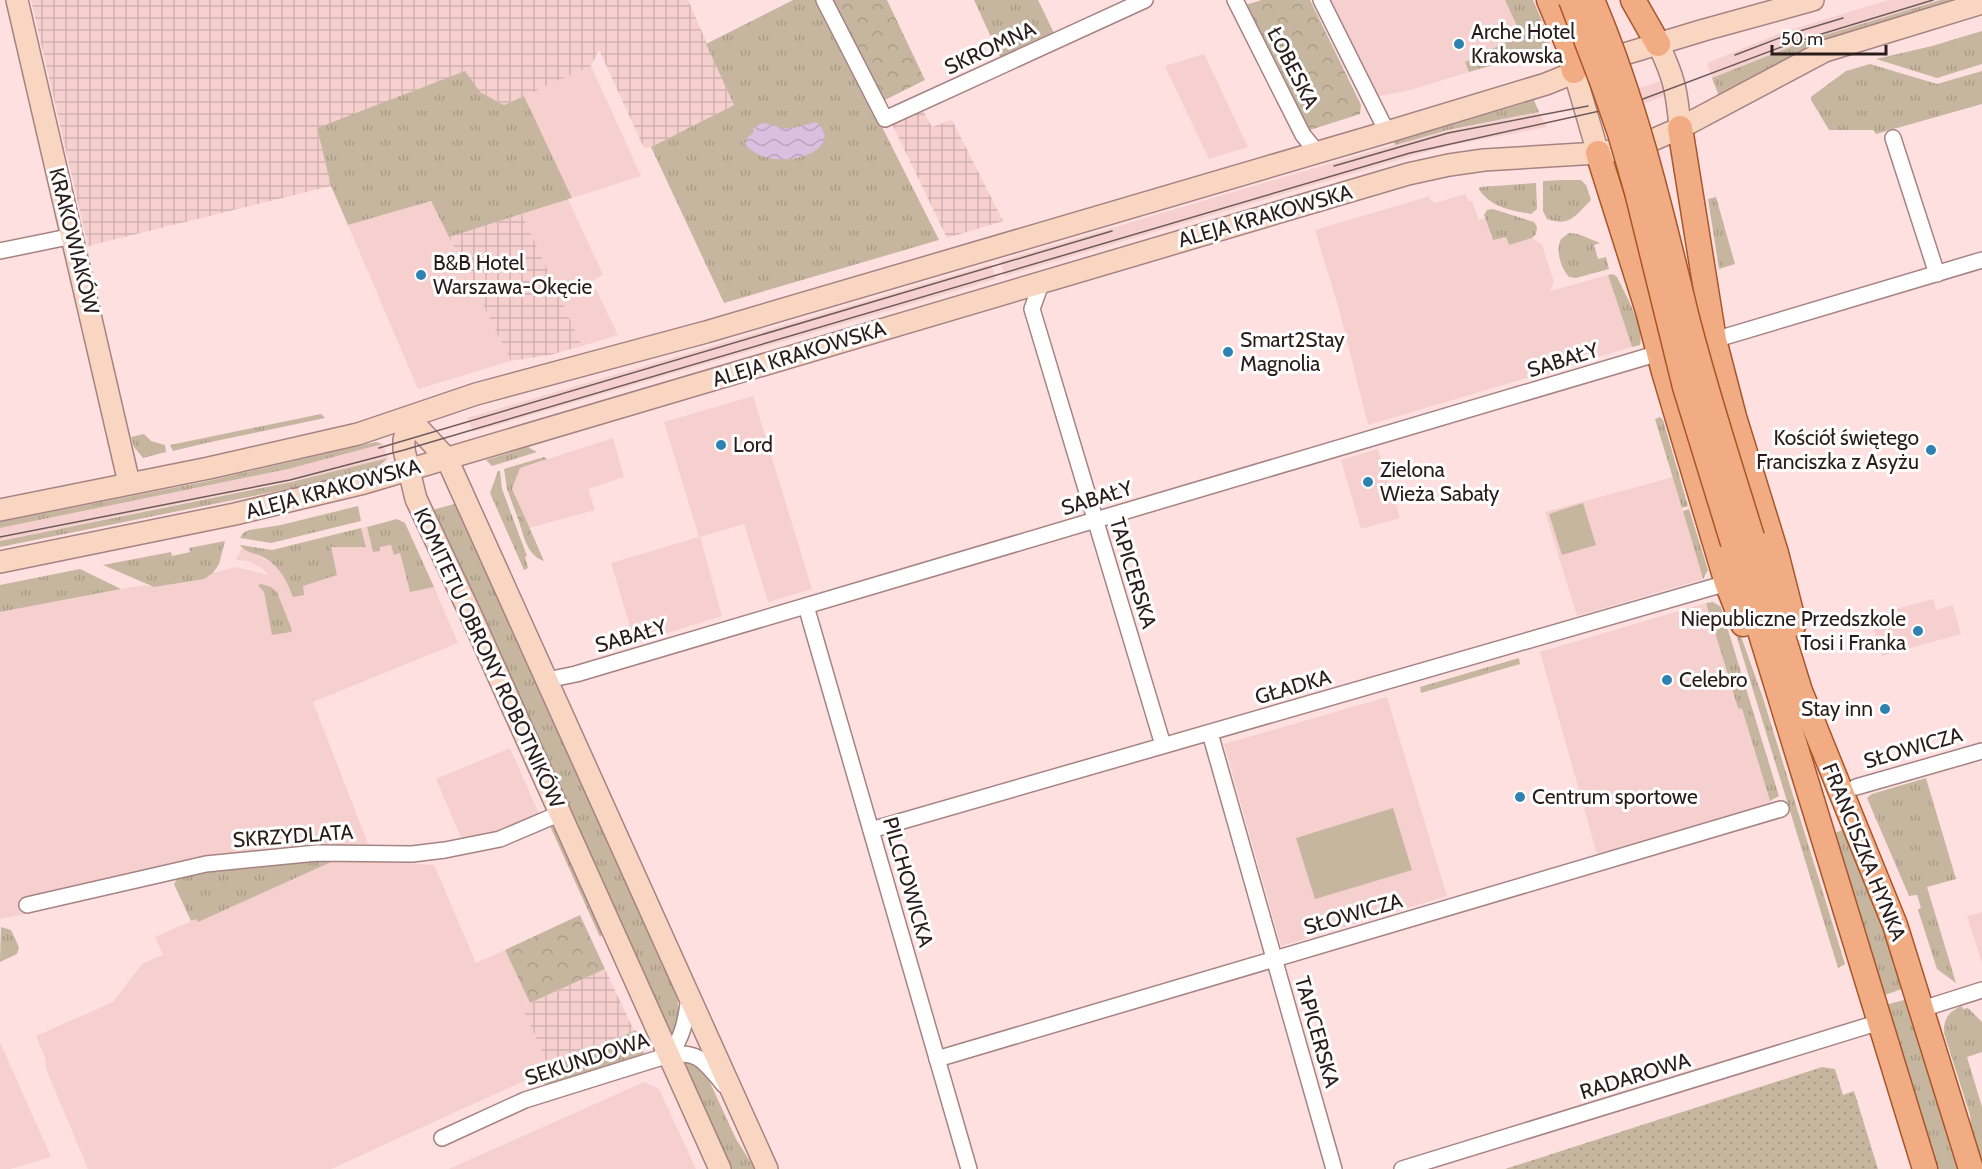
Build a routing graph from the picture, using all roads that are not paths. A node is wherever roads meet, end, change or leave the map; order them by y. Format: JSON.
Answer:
{"nodes":[{"id":1,"x":17,"y":0,"type":"edge"},
{"id":2,"x":824,"y":0,"type":"edge"},
{"id":3,"x":1145,"y":0,"type":"edge"},
{"id":4,"x":1235,"y":0,"type":"edge"},
{"id":5,"x":1322,"y":0,"type":"edge"},
{"id":6,"x":1549,"y":0,"type":"edge"},
{"id":7,"x":1571,"y":0,"type":"edge"},
{"id":8,"x":1592,"y":0,"type":"edge"},
{"id":9,"x":1634,"y":0,"type":"edge"},
{"id":10,"x":1813,"y":0,"type":"edge"},
{"id":11,"x":1982,"y":3,"type":"edge"},
{"id":12,"x":1658,"y":44,"type":"junction"},
{"id":13,"x":1574,"y":71,"type":"junction"},
{"id":14,"x":1680,"y":128,"type":"junction"},
{"id":15,"x":1387,"y":132,"type":"junction"},
{"id":16,"x":1893,"y":138,"type":"dead end"},
{"id":17,"x":1317,"y":152,"type":"junction"},
{"id":18,"x":1598,"y":153,"type":"junction"},
{"id":19,"x":74,"y":236,"type":"junction"},
{"id":20,"x":0,"y":252,"type":"edge"},
{"id":21,"x":1982,"y":261,"type":"edge"},
{"id":22,"x":1937,"y":274,"type":"junction"},
{"id":23,"x":1042,"y":281,"type":"junction"},
{"id":24,"x":1010,"y":291,"type":"junction"},
{"id":25,"x":1032,"y":309,"type":"junction"},
{"id":26,"x":1714,"y":340,"type":"junction"},
{"id":27,"x":1659,"y":353,"type":"junction"},
{"id":28,"x":410,"y":418,"type":"junction"},
{"id":29,"x":447,"y":459,"type":"junction"},
{"id":30,"x":408,"y":470,"type":"junction"},
{"id":31,"x":129,"y":483,"type":"junction"},
{"id":32,"x":0,"y":510,"type":"edge"},
{"id":33,"x":1096,"y":521,"type":"junction"},
{"id":34,"x":1742,"y":540,"type":"junction"},
{"id":35,"x":0,"y":562,"type":"edge"},
{"id":36,"x":1727,"y":583,"type":"junction"},
{"id":37,"x":806,"y":606,"type":"junction"},
{"id":38,"x":547,"y":680,"type":"junction"},
{"id":39,"x":1806,"y":706,"type":"junction"},
{"id":40,"x":1210,"y":733,"type":"junction"},
{"id":41,"x":1792,"y":736,"type":"junction"},
{"id":42,"x":1163,"y":746,"type":"junction"},
{"id":43,"x":1982,"y":751,"type":"edge"},
{"id":44,"x":1856,"y":787,"type":"dead end"},
{"id":45,"x":1781,"y":809,"type":"dead end"},
{"id":46,"x":561,"y":813,"type":"junction"},
{"id":47,"x":871,"y":830,"type":"junction"},
{"id":48,"x":27,"y":905,"type":"dead end"},
{"id":49,"x":1275,"y":959,"type":"junction"},
{"id":50,"x":1982,"y":990,"type":"edge"},
{"id":51,"x":689,"y":997,"type":"junction"},
{"id":52,"x":1922,"y":1009,"type":"junction"},
{"id":53,"x":1880,"y":1022,"type":"junction"},
{"id":54,"x":669,"y":1055,"type":"junction"},
{"id":55,"x":937,"y":1059,"type":"junction"},
{"id":56,"x":734,"y":1097,"type":"junction"},
{"id":57,"x":442,"y":1138,"type":"dead end"},
{"id":58,"x":720,"y":1169,"type":"edge"},
{"id":59,"x":767,"y":1169,"type":"edge"},
{"id":60,"x":969,"y":1169,"type":"edge"},
{"id":61,"x":1334,"y":1169,"type":"edge"},
{"id":62,"x":1402,"y":1169,"type":"edge"},
{"id":63,"x":1925,"y":1169,"type":"edge"},
{"id":64,"x":1971,"y":1169,"type":"edge"}],
"edges":[{"from":1,"to":19,"type":"main road","name":"KRAKOWIAKÓW"},
{"from":2,"to":3,"type":"street","name":"SKROMNA"},
{"from":4,"to":17,"type":"street","name":"ŁOBESKA"},
{"from":5,"to":15,"type":"street"},
{"from":6,"to":13,"type":"main road"},
{"from":7,"to":34,"type":"main road","bridge":true},
{"from":8,"to":34,"type":"main road","bridge":true},
{"from":9,"to":12,"type":"main road"},
{"from":10,"to":12,"type":"main road"},
{"from":11,"to":14,"type":"main road"},
{"from":12,"to":13,"type":"main road"},
{"from":12,"to":14,"type":"main road"},
{"from":13,"to":15,"type":"main road"},
{"from":13,"to":18,"type":"main road"},
{"from":14,"to":18,"type":"main road","name":"ALEJA KRAKOWSKA"},
{"from":14,"to":26,"type":"main road"},
{"from":15,"to":17,"type":"main road"},
{"from":16,"to":22,"type":"street"},
{"from":17,"to":28,"type":"main road"},
{"from":18,"to":23,"type":"main road","name":"ALEJA KRAKOWSKA"},
{"from":18,"to":27,"type":"main road"},
{"from":19,"to":20,"type":"street"},
{"from":19,"to":31,"type":"main road","name":"KRAKOWIAKÓW"},
{"from":21,"to":22,"type":"street"},
{"from":22,"to":26,"type":"street"},
{"from":23,"to":24,"type":"main road","name":"ALEJA KRAKOWSKA"},
{"from":23,"to":25,"type":"street"},
{"from":24,"to":25,"type":"street"},
{"from":24,"to":29,"type":"main road","name":"ALEJA KRAKOWSKA"},
{"from":25,"to":33,"type":"street","name":"TAPICERSKA"},
{"from":26,"to":39,"type":"main road"},
{"from":27,"to":33,"type":"street","name":"SABAŁY"},
{"from":27,"to":36,"type":"main road"},
{"from":28,"to":29,"type":"main road","name":"KOMITETU OBRONY ROBOTNIKÓW"},
{"from":28,"to":30,"type":"main road","name":"KOMITETU OBRONY ROBOTNIKÓW"},
{"from":28,"to":31,"type":"main road"},
{"from":29,"to":30,"type":"main road","name":"ALEJA KRAKOWSKA"},
{"from":29,"to":38,"type":"main road","name":"KOMITETU OBRONY ROBOTNIKÓW"},
{"from":30,"to":35,"type":"main road","name":"ALEJA KRAKOWSKA"},
{"from":30,"to":46,"type":"main road","name":"KOMITETU OBRONY ROBOTNIKÓW"},
{"from":31,"to":32,"type":"main road"},
{"from":33,"to":37,"type":"street","name":"SABAŁY"},
{"from":33,"to":42,"type":"street","name":"TAPICERSKA"},
{"from":34,"to":39,"type":"main road","name":"FRANCISZKA HYNKA"},
{"from":34,"to":41,"type":"main road","name":"FRANCISZKA HYNKA"},
{"from":36,"to":40,"type":"street","name":"GŁADKA"},
{"from":36,"to":41,"type":"main road"},
{"from":37,"to":38,"type":"street","name":"SABAŁY"},
{"from":37,"to":47,"type":"street","name":"PILCHOWICKA"},
{"from":38,"to":51,"type":"main road","name":"KOMITETU OBRONY ROBOTNIKÓW"},
{"from":39,"to":52,"type":"main road","name":"FRANCISZKA HYNKA"},
{"from":40,"to":42,"type":"street","name":"GŁADKA"},
{"from":40,"to":49,"type":"street","name":"TAPICERSKA"},
{"from":41,"to":53,"type":"main road","name":"FRANCISZKA HYNKA"},
{"from":42,"to":47,"type":"street","name":"GŁADKA"},
{"from":43,"to":44,"type":"street","name":"SŁOWICZA"},
{"from":45,"to":49,"type":"street","name":"SŁOWICZA"},
{"from":46,"to":48,"type":"street","name":"SKRZYDLATA"},
{"from":46,"to":54,"type":"main road","name":"KOMITETU OBRONY ROBOTNIKÓW"},
{"from":47,"to":55,"type":"street","name":"PILCHOWICKA"},
{"from":49,"to":55,"type":"street","name":"SŁOWICZA"},
{"from":49,"to":61,"type":"street","name":"TAPICERSKA"},
{"from":50,"to":52,"type":"street"},
{"from":51,"to":54,"type":"street"},
{"from":51,"to":56,"type":"main road","name":"KOMITETU OBRONY ROBOTNIKÓW"},
{"from":52,"to":64,"type":"main road","name":"FRANCISZKA HYNKA"},
{"from":53,"to":62,"type":"street","name":"RADAROWA"},
{"from":53,"to":63,"type":"main road","name":"FRANCISZKA HYNKA"},
{"from":54,"to":56,"type":"street","name":"SEKUNDOWA"},
{"from":54,"to":57,"type":"street","name":"SEKUNDOWA"},
{"from":54,"to":58,"type":"main road","name":"KOMITETU OBRONY ROBOTNIKÓW"},
{"from":55,"to":60,"type":"street","name":"PILCHOWICKA"},
{"from":56,"to":59,"type":"main road","name":"KOMITETU OBRONY ROBOTNIKÓW"}]}
